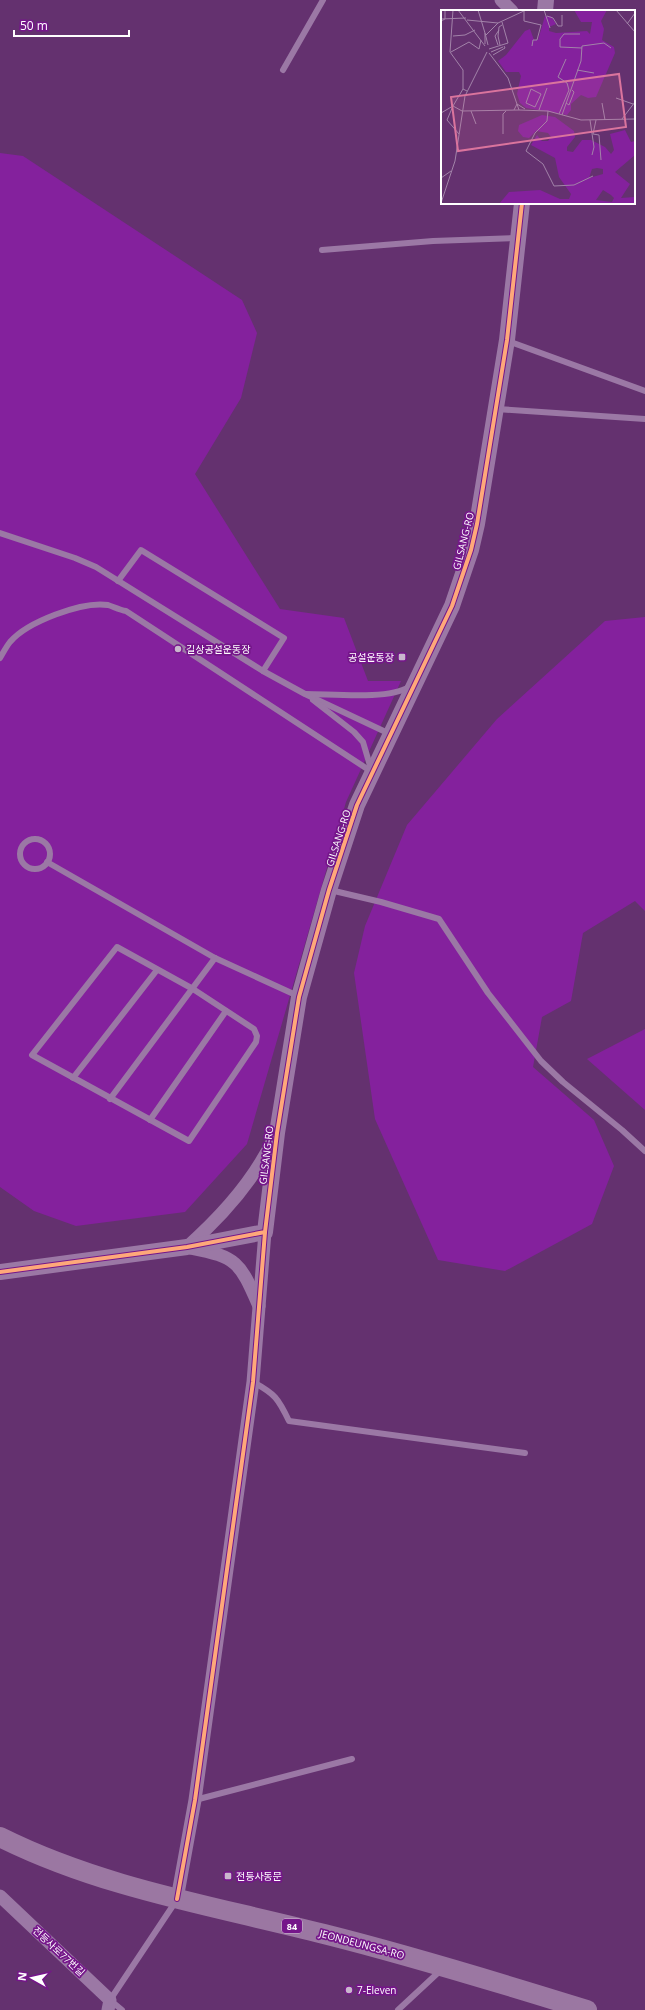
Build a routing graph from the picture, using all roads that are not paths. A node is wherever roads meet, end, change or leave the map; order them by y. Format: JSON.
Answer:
{"nodes":[{"id":1,"x":323,"y":0,"type":"edge"},
{"id":2,"x":501,"y":0,"type":"edge"},
{"id":3,"x":546,"y":0,"type":"edge"},
{"id":4,"x":511,"y":10,"type":"edge"},
{"id":5,"x":545,"y":10,"type":"edge"},
{"id":6,"x":283,"y":70,"type":"dead end"},
{"id":7,"x":522,"y":204,"type":"edge"},
{"id":8,"x":518,"y":238,"type":"junction"},
{"id":9,"x":322,"y":250,"type":"dead end"},
{"id":10,"x":507,"y":340,"type":"junction"},
{"id":11,"x":645,"y":391,"type":"edge"},
{"id":12,"x":497,"y":409,"type":"junction"},
{"id":13,"x":645,"y":419,"type":"edge"},
{"id":14,"x":0,"y":533,"type":"edge"},
{"id":15,"x":118,"y":580,"type":"junction"},
{"id":16,"x":0,"y":658,"type":"edge"},
{"id":17,"x":263,"y":670,"type":"junction"},
{"id":18,"x":415,"y":684,"type":"junction"},
{"id":19,"x":304,"y":694,"type":"junction"},
{"id":20,"x":390,"y":734,"type":"junction"},
{"id":21,"x":372,"y":772,"type":"junction"},
{"id":22,"x":48,"y":862,"type":"junction"},
{"id":23,"x":329,"y":890,"type":"junction"},
{"id":24,"x":214,"y":958,"type":"junction"},
{"id":25,"x":157,"y":970,"type":"junction"},
{"id":26,"x":193,"y":989,"type":"junction"},
{"id":27,"x":299,"y":997,"type":"junction"},
{"id":28,"x":226,"y":1011,"type":"junction"},
{"id":29,"x":73,"y":1078,"type":"junction"},
{"id":30,"x":110,"y":1099,"type":"junction"},
{"id":31,"x":150,"y":1120,"type":"junction"},
{"id":32,"x":277,"y":1133,"type":"junction"},
{"id":33,"x":645,"y":1151,"type":"edge"},
{"id":34,"x":265,"y":1232,"type":"junction"},
{"id":35,"x":187,"y":1247,"type":"junction"},
{"id":36,"x":0,"y":1272,"type":"edge"},
{"id":37,"x":259,"y":1307,"type":"junction"},
{"id":38,"x":253,"y":1382,"type":"junction"},
{"id":39,"x":525,"y":1453,"type":"dead end"},
{"id":40,"x":352,"y":1759,"type":"dead end"},
{"id":41,"x":195,"y":1800,"type":"junction"},
{"id":42,"x":0,"y":1837,"type":"edge"},
{"id":43,"x":0,"y":1896,"type":"edge"},
{"id":44,"x":177,"y":1900,"type":"junction"},
{"id":45,"x":444,"y":1967,"type":"junction"},
{"id":46,"x":109,"y":2005,"type":"edge"},
{"id":47,"x":122,"y":2010,"type":"edge"},
{"id":48,"x":398,"y":2010,"type":"edge"},
{"id":49,"x":587,"y":2010,"type":"edge"}],
"edges":[{"from":1,"to":6,"type":"lane"},
{"from":2,"to":4,"type":"street"},
{"from":3,"to":5,"type":"street"},
{"from":7,"to":8,"type":"street","name":"GILSANG-RO"},
{"from":8,"to":9,"type":"lane"},
{"from":8,"to":10,"type":"street","name":"GILSANG-RO"},
{"from":10,"to":11,"type":"lane"},
{"from":10,"to":12,"type":"street","name":"GILSANG-RO"},
{"from":12,"to":13,"type":"lane"},
{"from":12,"to":18,"type":"street","name":"GILSANG-RO"},
{"from":14,"to":15,"type":"lane"},
{"from":15,"to":17,"type":"lane"},
{"from":15,"to":17,"type":"lane"},
{"from":16,"to":21,"type":"lane"},
{"from":17,"to":19,"type":"lane"},
{"from":18,"to":19,"type":"lane"},
{"from":18,"to":20,"type":"street","name":"GILSANG-RO"},
{"from":19,"to":20,"type":"lane"},
{"from":19,"to":21,"type":"lane"},
{"from":20,"to":21,"type":"street","name":"GILSANG-RO"},
{"from":21,"to":23,"type":"street","name":"GILSANG-RO"},
{"from":22,"to":22,"type":"lane"},
{"from":22,"to":24,"type":"lane"},
{"from":23,"to":27,"type":"street","name":"GILSANG-RO"},
{"from":23,"to":33,"type":"lane"},
{"from":24,"to":26,"type":"lane"},
{"from":24,"to":27,"type":"lane"},
{"from":25,"to":26,"type":"lane"},
{"from":25,"to":29,"type":"lane"},
{"from":25,"to":29,"type":"lane"},
{"from":26,"to":28,"type":"lane"},
{"from":26,"to":30,"type":"lane"},
{"from":27,"to":32,"type":"street","name":"GILSANG-RO"},
{"from":28,"to":31,"type":"lane"},
{"from":28,"to":31,"type":"lane"},
{"from":29,"to":30,"type":"lane"},
{"from":30,"to":31,"type":"lane"},
{"from":32,"to":34,"type":"street","name":"GILSANG-RO"},
{"from":32,"to":35,"type":"street"},
{"from":34,"to":35,"type":"street"},
{"from":34,"to":37,"type":"street"},
{"from":35,"to":36,"type":"street"},
{"from":35,"to":37,"type":"street"},
{"from":37,"to":38,"type":"street"},
{"from":38,"to":39,"type":"lane"},
{"from":38,"to":41,"type":"street"},
{"from":40,"to":41,"type":"lane"},
{"from":41,"to":44,"type":"street"},
{"from":42,"to":44,"type":"main road","name":"JEONDEUNGSA-RO","number":"84"},
{"from":43,"to":46,"type":"street","name":"전등사로77번길"},
{"from":44,"to":45,"type":"main road","name":"JEONDEUNGSA-RO","number":"84"},
{"from":44,"to":46,"type":"lane"},
{"from":45,"to":48,"type":"lane"},
{"from":45,"to":49,"type":"main road","name":"JEONDEUNGSA-RO","number":"84"},
{"from":46,"to":47,"type":"lane"}]}
